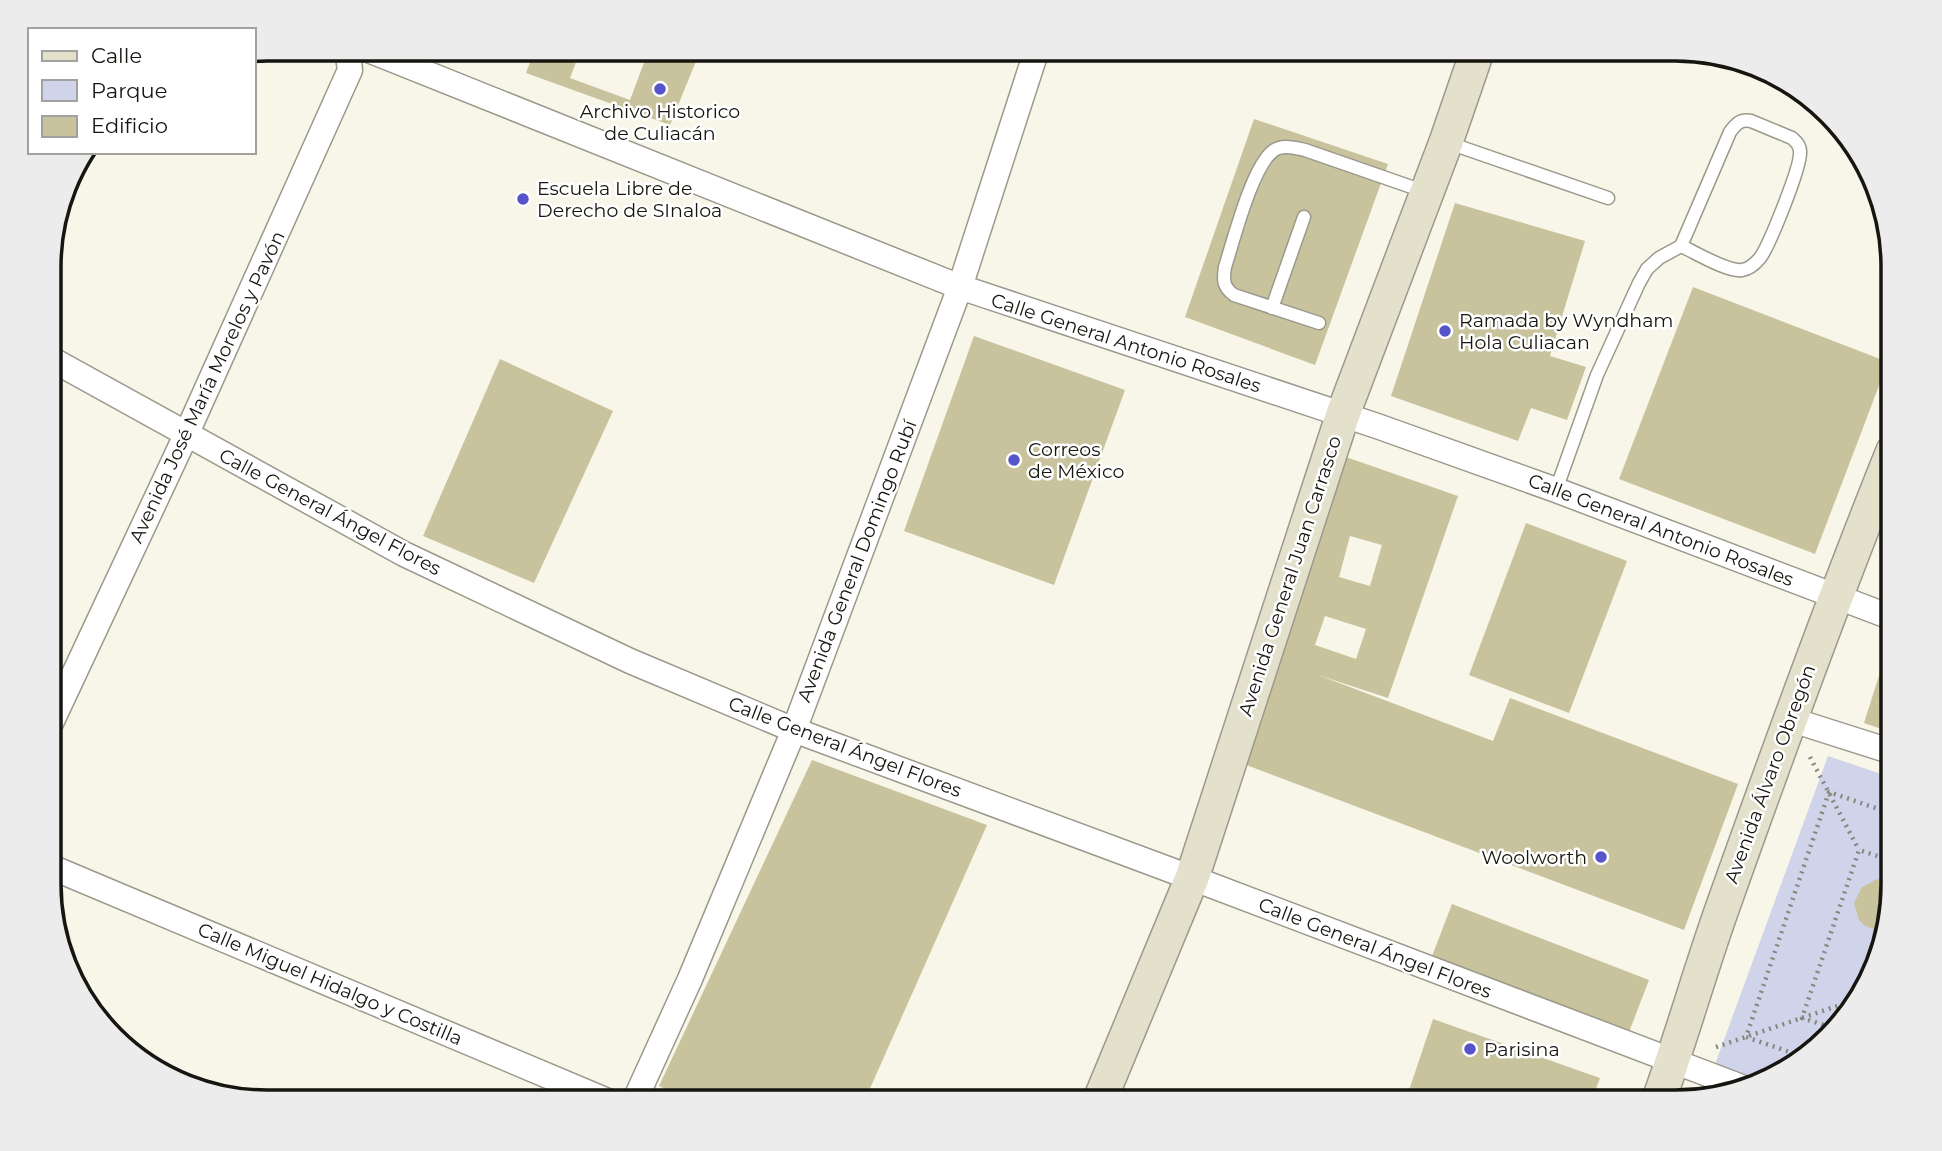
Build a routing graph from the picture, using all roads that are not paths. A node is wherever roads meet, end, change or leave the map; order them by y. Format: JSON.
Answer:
{"nodes":[{"id":1,"x":349,"y":61,"type":"edge"},
{"id":2,"x":396,"y":61,"type":"edge"},
{"id":3,"x":1033,"y":61,"type":"edge"},
{"id":4,"x":1474,"y":61,"type":"edge"},
{"id":5,"x":1446,"y":142,"type":"junction"},
{"id":6,"x":1427,"y":192,"type":"junction"},
{"id":7,"x":1608,"y":198,"type":"dead end"},
{"id":8,"x":1304,"y":217,"type":"dead end"},
{"id":9,"x":1681,"y":246,"type":"junction"},
{"id":10,"x":960,"y":287,"type":"junction"},
{"id":11,"x":1272,"y":308,"type":"junction"},
{"id":12,"x":1320,"y":323,"type":"dead end"},
{"id":13,"x":61,"y":365,"type":"edge"},
{"id":14,"x":1343,"y":414,"type":"junction"},
{"id":15,"x":187,"y":435,"type":"junction"},
{"id":16,"x":1880,"y":481,"type":"edge"},
{"id":17,"x":1556,"y":489,"type":"junction"},
{"id":18,"x":1834,"y":596,"type":"junction"},
{"id":19,"x":1880,"y":613,"type":"edge"},
{"id":20,"x":61,"y":702,"type":"edge"},
{"id":21,"x":1790,"y":719,"type":"junction"},
{"id":22,"x":794,"y":730,"type":"junction"},
{"id":23,"x":1880,"y":748,"type":"edge"},
{"id":24,"x":61,"y":871,"type":"edge"},
{"id":25,"x":1192,"y":878,"type":"junction"},
{"id":26,"x":1672,"y":1062,"type":"junction"},
{"id":27,"x":1729,"y":1082,"type":"edge"},
{"id":28,"x":1104,"y":1089,"type":"edge"},
{"id":29,"x":1663,"y":1089,"type":"edge"},
{"id":30,"x":581,"y":1090,"type":"edge"},
{"id":31,"x":640,"y":1090,"type":"edge"}],
"edges":[{"from":1,"to":15,"type":"street","name":"Avenida José María Morelos y Pavón"},
{"from":2,"to":10,"type":"street","name":"Calle General Antonio Rosales"},
{"from":3,"to":10,"type":"street","name":"Avenida General Domingo Rubí"},
{"from":4,"to":5,"type":"street","name":"Avenida General Juan Carrasco"},
{"from":5,"to":6,"type":"street","name":"Avenida General Juan Carrasco"},
{"from":5,"to":7,"type":"lane"},
{"from":6,"to":11,"type":"lane"},
{"from":6,"to":14,"type":"street","name":"Avenida General Juan Carrasco"},
{"from":8,"to":11,"type":"lane"},
{"from":9,"to":9,"type":"lane"},
{"from":9,"to":17,"type":"lane"},
{"from":10,"to":14,"type":"street","name":"Calle General Antonio Rosales"},
{"from":10,"to":22,"type":"street","name":"Avenida General Domingo Rubí"},
{"from":11,"to":12,"type":"lane"},
{"from":13,"to":15,"type":"street","name":"Calle General Ángel Flores"},
{"from":14,"to":17,"type":"street","name":"Calle General Antonio Rosales"},
{"from":14,"to":25,"type":"street","name":"Avenida General Juan Carrasco"},
{"from":15,"to":20,"type":"street","name":"Avenida José María Morelos y Pavón"},
{"from":15,"to":22,"type":"street","name":"Calle General Ángel Flores"},
{"from":16,"to":18,"type":"street","name":"Avenida Álvaro Obregón"},
{"from":17,"to":18,"type":"street","name":"Calle General Antonio Rosales"},
{"from":18,"to":19,"type":"street","name":"Calle General Antonio Rosales"},
{"from":18,"to":21,"type":"street","name":"Avenida Álvaro Obregón"},
{"from":21,"to":23,"type":"street"},
{"from":21,"to":26,"type":"street","name":"Avenida Álvaro Obregón"},
{"from":22,"to":25,"type":"street","name":"Calle General Ángel Flores"},
{"from":22,"to":31,"type":"street","name":"Avenida General Domingo Rubí"},
{"from":24,"to":30,"type":"street","name":"Calle Miguel Hidalgo y Costilla"},
{"from":25,"to":26,"type":"street","name":"Calle General Ángel Flores"},
{"from":25,"to":28,"type":"street","name":"Avenida General Juan Carrasco"},
{"from":26,"to":27,"type":"street","name":"Calle General Ángel Flores"},
{"from":26,"to":29,"type":"street","name":"Avenida Álvaro Obregón"}]}
